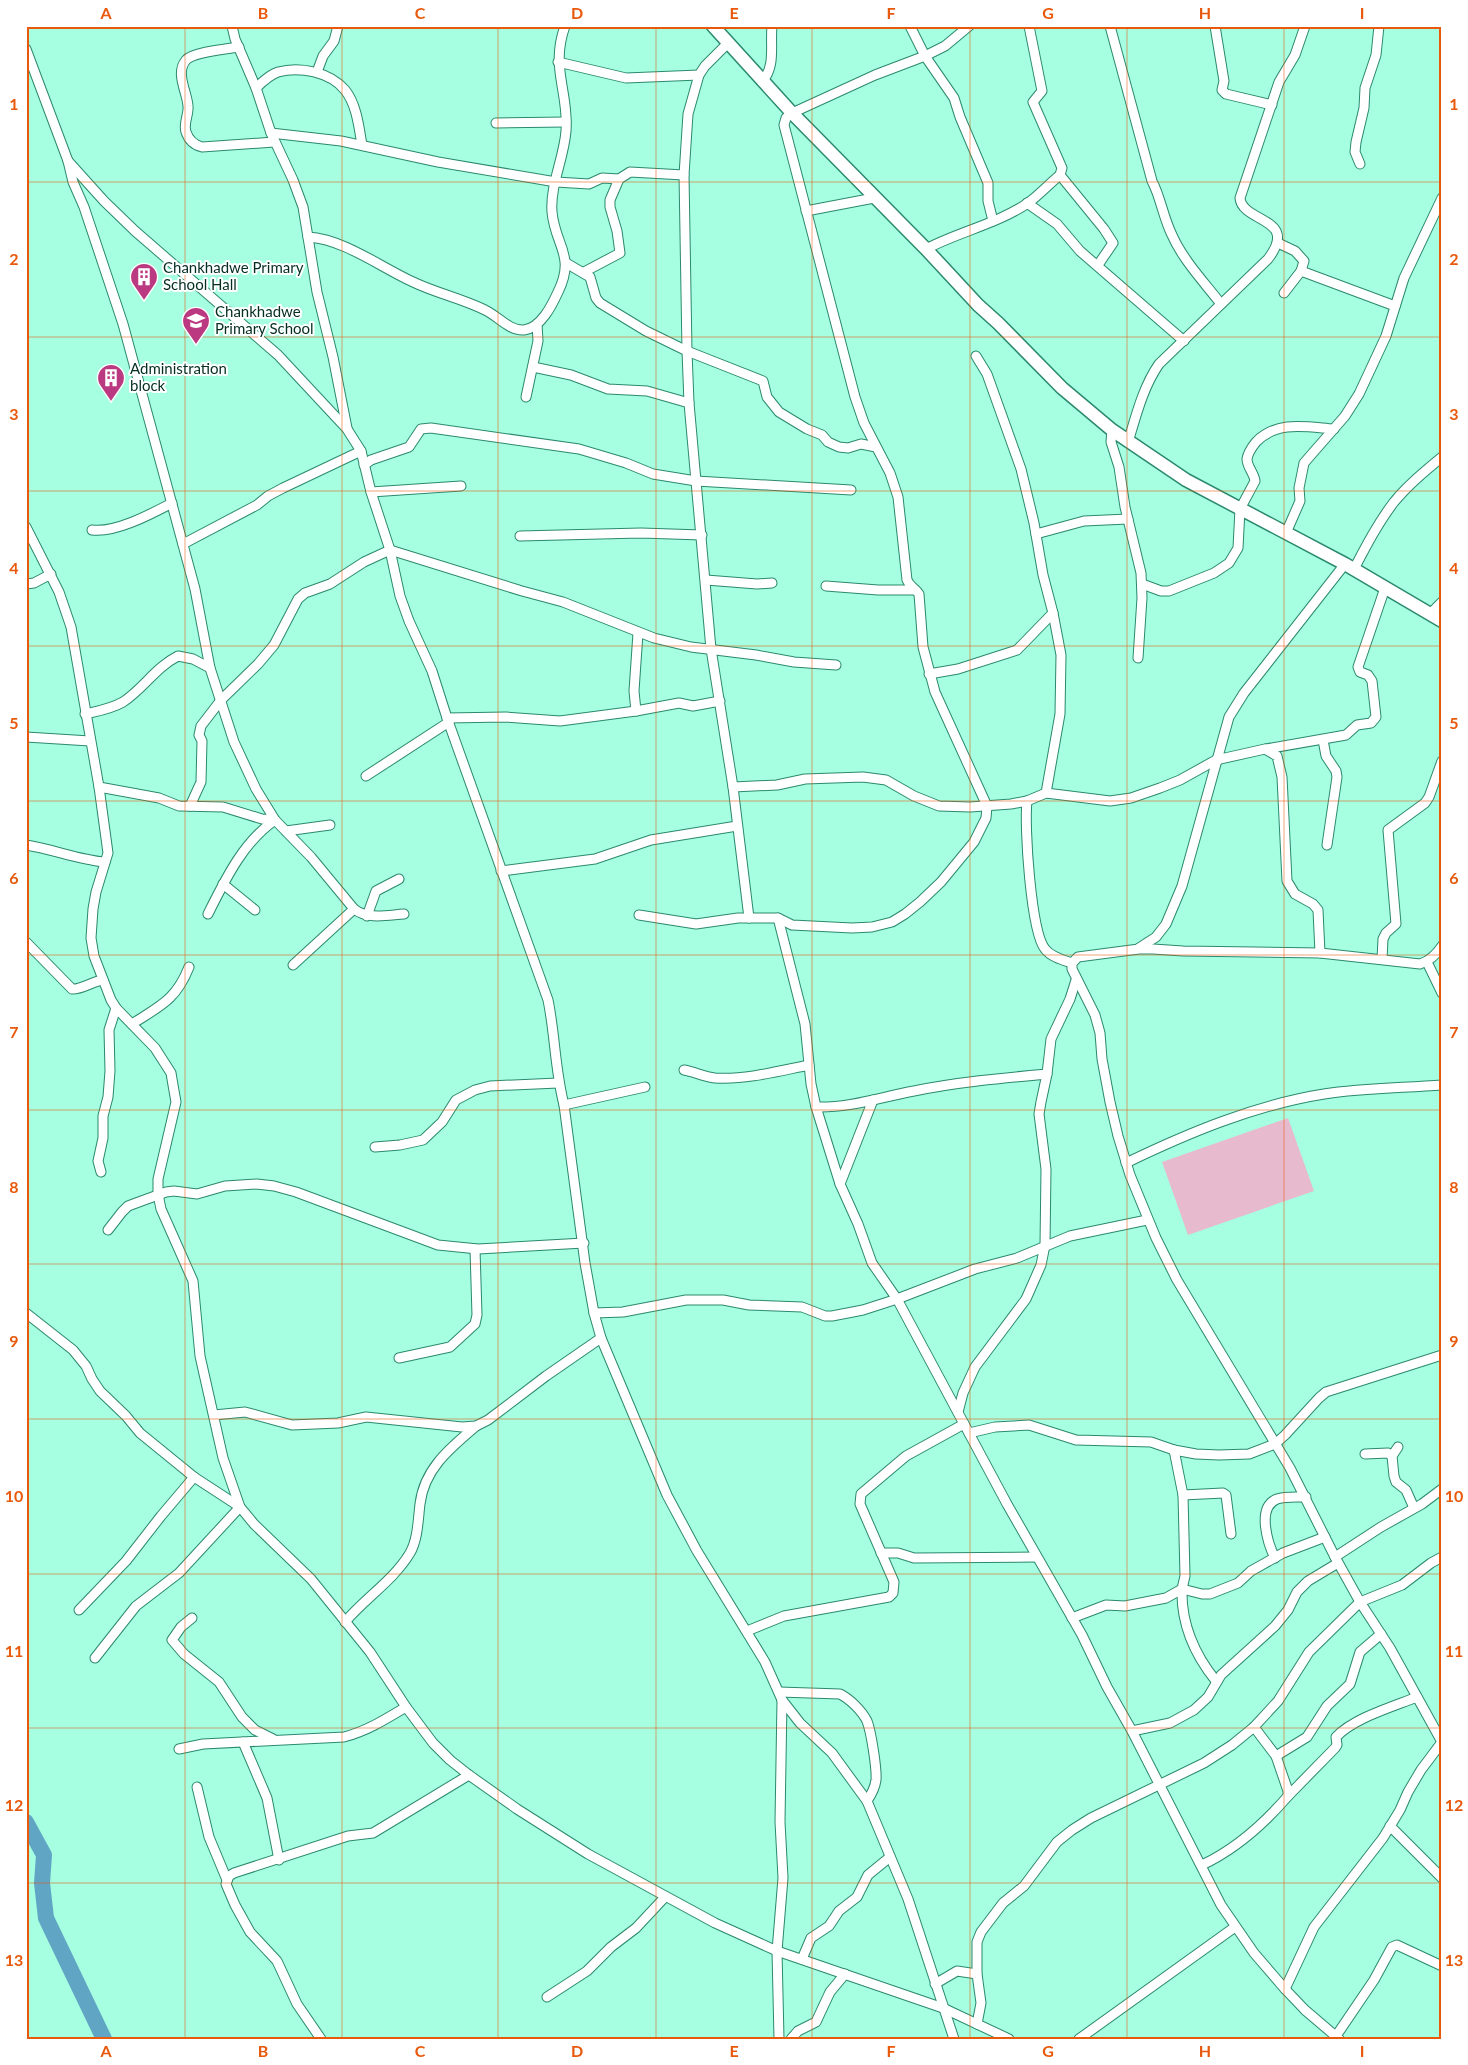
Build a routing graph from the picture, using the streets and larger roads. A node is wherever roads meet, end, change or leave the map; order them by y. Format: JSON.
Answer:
{"nodes":[{"id":1,"x":232,"y":26,"type":"edge"},
{"id":2,"x":338,"y":26,"type":"edge"},
{"id":3,"x":565,"y":26,"type":"edge"},
{"id":4,"x":713,"y":26,"type":"edge"},
{"id":5,"x":772,"y":26,"type":"edge"},
{"id":6,"x":910,"y":26,"type":"edge"},
{"id":7,"x":969,"y":26,"type":"edge"},
{"id":8,"x":1029,"y":26,"type":"edge"},
{"id":9,"x":1110,"y":26,"type":"edge"},
{"id":10,"x":1215,"y":26,"type":"edge"},
{"id":11,"x":1306,"y":26,"type":"edge"},
{"id":12,"x":1379,"y":26,"type":"edge"},
{"id":13,"x":727,"y":44,"type":"junction"},
{"id":14,"x":239,"y":47,"type":"junction"},
{"id":15,"x":26,"y":49,"type":"edge"},
{"id":16,"x":925,"y":56,"type":"junction"},
{"id":17,"x":558,"y":62,"type":"junction"},
{"id":18,"x":317,"y":72,"type":"junction"},
{"id":19,"x":699,"y":75,"type":"junction"},
{"id":20,"x":762,"y":82,"type":"junction"},
{"id":21,"x":256,"y":88,"type":"junction"},
{"id":22,"x":1272,"y":105,"type":"junction"},
{"id":23,"x":792,"y":113,"type":"junction"},
{"id":24,"x":566,"y":122,"type":"junction"},
{"id":25,"x":496,"y":123,"type":"dead end"},
{"id":26,"x":272,"y":137,"type":"junction"},
{"id":27,"x":362,"y":145,"type":"junction"},
{"id":28,"x":68,"y":161,"type":"junction"},
{"id":29,"x":1360,"y":164,"type":"dead end"},
{"id":30,"x":684,"y":175,"type":"junction"},
{"id":31,"x":1060,"y":175,"type":"junction"},
{"id":32,"x":619,"y":178,"type":"junction"},
{"id":33,"x":556,"y":182,"type":"junction"},
{"id":34,"x":874,"y":198,"type":"junction"},
{"id":35,"x":1442,"y":198,"type":"edge"},
{"id":36,"x":1028,"y":203,"type":"junction"},
{"id":37,"x":806,"y":210,"type":"junction"},
{"id":38,"x":994,"y":221,"type":"junction"},
{"id":39,"x":308,"y":237,"type":"junction"},
{"id":40,"x":1278,"y":243,"type":"junction"},
{"id":41,"x":926,"y":249,"type":"junction"},
{"id":42,"x":566,"y":263,"type":"junction"},
{"id":43,"x":1098,"y":265,"type":"junction"},
{"id":44,"x":1301,"y":271,"type":"junction"},
{"id":45,"x":584,"y":272,"type":"junction"},
{"id":46,"x":1284,"y":293,"type":"dead end"},
{"id":47,"x":1221,"y":304,"type":"junction"},
{"id":48,"x":1395,"y":306,"type":"junction"},
{"id":49,"x":537,"y":324,"type":"junction"},
{"id":50,"x":1184,"y":341,"type":"junction"},
{"id":51,"x":687,"y":351,"type":"junction"},
{"id":52,"x":976,"y":356,"type":"dead end"},
{"id":53,"x":533,"y":367,"type":"junction"},
{"id":54,"x":526,"y":397,"type":"dead end"},
{"id":55,"x":689,"y":403,"type":"junction"},
{"id":56,"x":347,"y":429,"type":"junction"},
{"id":57,"x":1334,"y":429,"type":"junction"},
{"id":58,"x":1112,"y":430,"type":"junction"},
{"id":59,"x":1128,"y":442,"type":"junction"},
{"id":60,"x":876,"y":447,"type":"junction"},
{"id":61,"x":361,"y":451,"type":"junction"},
{"id":62,"x":1442,"y":457,"type":"edge"},
{"id":63,"x":364,"y":465,"type":"junction"},
{"id":64,"x":696,"y":481,"type":"junction"},
{"id":65,"x":461,"y":486,"type":"dead end"},
{"id":66,"x":851,"y":490,"type":"dead end"},
{"id":67,"x":371,"y":492,"type":"junction"},
{"id":68,"x":172,"y":503,"type":"junction"},
{"id":69,"x":1240,"y":509,"type":"junction"},
{"id":70,"x":1128,"y":519,"type":"junction"},
{"id":71,"x":26,"y":527,"type":"edge"},
{"id":72,"x":92,"y":530,"type":"dead end"},
{"id":73,"x":1286,"y":533,"type":"junction"},
{"id":74,"x":1036,"y":534,"type":"junction"},
{"id":75,"x":702,"y":535,"type":"junction"},
{"id":76,"x":520,"y":536,"type":"dead end"},
{"id":77,"x":183,"y":544,"type":"junction"},
{"id":78,"x":390,"y":550,"type":"junction"},
{"id":79,"x":1350,"y":566,"type":"junction"},
{"id":80,"x":51,"y":574,"type":"junction"},
{"id":81,"x":706,"y":580,"type":"junction"},
{"id":82,"x":772,"y":583,"type":"dead end"},
{"id":83,"x":26,"y":584,"type":"edge"},
{"id":84,"x":1142,"y":584,"type":"junction"},
{"id":85,"x":826,"y":586,"type":"dead end"},
{"id":86,"x":1385,"y":588,"type":"junction"},
{"id":87,"x":916,"y":590,"type":"junction"},
{"id":88,"x":1442,"y":602,"type":"edge"},
{"id":89,"x":1053,"y":613,"type":"junction"},
{"id":90,"x":1430,"y":614,"type":"junction"},
{"id":91,"x":1442,"y":621,"type":"edge"},
{"id":92,"x":638,"y":633,"type":"junction"},
{"id":93,"x":711,"y":649,"type":"junction"},
{"id":94,"x":1138,"y":658,"type":"dead end"},
{"id":95,"x":836,"y":666,"type":"dead end"},
{"id":96,"x":210,"y":668,"type":"junction"},
{"id":97,"x":929,"y":674,"type":"junction"},
{"id":98,"x":221,"y":700,"type":"junction"},
{"id":99,"x":720,"y":701,"type":"junction"},
{"id":100,"x":636,"y":711,"type":"junction"},
{"id":101,"x":85,"y":714,"type":"junction"},
{"id":102,"x":448,"y":720,"type":"junction"},
{"id":103,"x":26,"y":737,"type":"edge"},
{"id":104,"x":1323,"y":740,"type":"junction"},
{"id":105,"x":90,"y":742,"type":"junction"},
{"id":106,"x":1265,"y":749,"type":"junction"},
{"id":107,"x":1216,"y":760,"type":"junction"},
{"id":108,"x":1442,"y":761,"type":"edge"},
{"id":109,"x":366,"y":776,"type":"dead end"},
{"id":110,"x":99,"y":787,"type":"junction"},
{"id":111,"x":733,"y":787,"type":"junction"},
{"id":112,"x":1046,"y":793,"type":"junction"},
{"id":113,"x":1027,"y":801,"type":"junction"},
{"id":114,"x":190,"y":806,"type":"junction"},
{"id":115,"x":987,"y":806,"type":"junction"},
{"id":116,"x":275,"y":820,"type":"junction"},
{"id":117,"x":330,"y":825,"type":"dead end"},
{"id":118,"x":737,"y":826,"type":"junction"},
{"id":119,"x":286,"y":831,"type":"junction"},
{"id":120,"x":1327,"y":845,"type":"dead end"},
{"id":121,"x":26,"y":846,"type":"edge"},
{"id":122,"x":105,"y":862,"type":"junction"},
{"id":123,"x":501,"y":871,"type":"junction"},
{"id":124,"x":399,"y":879,"type":"dead end"},
{"id":125,"x":223,"y":884,"type":"junction"},
{"id":126,"x":354,"y":909,"type":"junction"},
{"id":127,"x":255,"y":910,"type":"dead end"},
{"id":128,"x":208,"y":914,"type":"dead end"},
{"id":129,"x":404,"y":914,"type":"dead end"},
{"id":130,"x":639,"y":915,"type":"dead end"},
{"id":131,"x":367,"y":916,"type":"junction"},
{"id":132,"x":748,"y":918,"type":"junction"},
{"id":133,"x":778,"y":918,"type":"junction"},
{"id":134,"x":27,"y":946,"type":"edge"},
{"id":135,"x":1139,"y":948,"type":"junction"},
{"id":136,"x":1441,"y":949,"type":"edge"},
{"id":137,"x":1320,"y":953,"type":"junction"},
{"id":138,"x":1382,"y":959,"type":"junction"},
{"id":139,"x":1427,"y":962,"type":"junction"},
{"id":140,"x":1072,"y":963,"type":"junction"},
{"id":141,"x":292,"y":965,"type":"dead end"},
{"id":142,"x":188,"y":967,"type":"dead end"},
{"id":143,"x":103,"y":980,"type":"junction"},
{"id":144,"x":1076,"y":980,"type":"junction"},
{"id":145,"x":1442,"y":993,"type":"edge"},
{"id":146,"x":116,"y":1008,"type":"junction"},
{"id":147,"x":132,"y":1024,"type":"junction"},
{"id":148,"x":809,"y":1064,"type":"junction"},
{"id":149,"x":684,"y":1070,"type":"dead end"},
{"id":150,"x":1047,"y":1074,"type":"junction"},
{"id":151,"x":558,"y":1083,"type":"junction"},
{"id":152,"x":1442,"y":1084,"type":"edge"},
{"id":153,"x":645,"y":1087,"type":"dead end"},
{"id":154,"x":873,"y":1100,"type":"junction"},
{"id":155,"x":564,"y":1105,"type":"junction"},
{"id":156,"x":816,"y":1106,"type":"junction"},
{"id":157,"x":375,"y":1147,"type":"dead end"},
{"id":158,"x":1126,"y":1163,"type":"junction"},
{"id":159,"x":101,"y":1172,"type":"dead end"},
{"id":160,"x":840,"y":1184,"type":"junction"},
{"id":161,"x":158,"y":1194,"type":"junction"},
{"id":162,"x":1147,"y":1220,"type":"junction"},
{"id":163,"x":108,"y":1230,"type":"dead end"},
{"id":164,"x":584,"y":1242,"type":"junction"},
{"id":165,"x":1045,"y":1245,"type":"junction"},
{"id":166,"x":475,"y":1248,"type":"junction"},
{"id":167,"x":897,"y":1299,"type":"junction"},
{"id":168,"x":26,"y":1313,"type":"edge"},
{"id":169,"x":594,"y":1313,"type":"junction"},
{"id":170,"x":601,"y":1338,"type":"junction"},
{"id":171,"x":1442,"y":1355,"type":"edge"},
{"id":172,"x":399,"y":1358,"type":"dead end"},
{"id":173,"x":958,"y":1412,"type":"junction"},
{"id":174,"x":214,"y":1415,"type":"junction"},
{"id":175,"x":964,"y":1424,"type":"junction"},
{"id":176,"x":476,"y":1426,"type":"junction"},
{"id":177,"x":969,"y":1433,"type":"junction"},
{"id":178,"x":1275,"y":1444,"type":"junction"},
{"id":179,"x":1398,"y":1447,"type":"dead end"},
{"id":180,"x":1174,"y":1450,"type":"junction"},
{"id":181,"x":1365,"y":1454,"type":"dead end"},
{"id":182,"x":1392,"y":1456,"type":"junction"},
{"id":183,"x":194,"y":1477,"type":"junction"},
{"id":184,"x":1441,"y":1489,"type":"edge"},
{"id":185,"x":1183,"y":1495,"type":"junction"},
{"id":186,"x":1306,"y":1497,"type":"junction"},
{"id":187,"x":240,"y":1507,"type":"junction"},
{"id":188,"x":1414,"y":1508,"type":"junction"},
{"id":189,"x":1231,"y":1534,"type":"dead end"},
{"id":190,"x":1325,"y":1537,"type":"junction"},
{"id":191,"x":881,"y":1552,"type":"junction"},
{"id":192,"x":1036,"y":1557,"type":"junction"},
{"id":193,"x":1442,"y":1557,"type":"edge"},
{"id":194,"x":1275,"y":1558,"type":"junction"},
{"id":195,"x":1336,"y":1560,"type":"junction"},
{"id":196,"x":1182,"y":1589,"type":"junction"},
{"id":197,"x":1360,"y":1602,"type":"junction"},
{"id":198,"x":79,"y":1610,"type":"dead end"},
{"id":199,"x":192,"y":1618,"type":"dead end"},
{"id":200,"x":1072,"y":1618,"type":"junction"},
{"id":201,"x":345,"y":1622,"type":"junction"},
{"id":202,"x":747,"y":1631,"type":"junction"},
{"id":203,"x":1382,"y":1634,"type":"junction"},
{"id":204,"x":95,"y":1658,"type":"dead end"},
{"id":205,"x":1216,"y":1681,"type":"junction"},
{"id":206,"x":780,"y":1696,"type":"junction"},
{"id":207,"x":1416,"y":1697,"type":"junction"},
{"id":208,"x":406,"y":1707,"type":"junction"},
{"id":209,"x":1254,"y":1727,"type":"junction"},
{"id":210,"x":1132,"y":1731,"type":"junction"},
{"id":211,"x":1441,"y":1738,"type":"edge"},
{"id":212,"x":273,"y":1739,"type":"junction"},
{"id":213,"x":243,"y":1742,"type":"junction"},
{"id":214,"x":179,"y":1750,"type":"dead end"},
{"id":215,"x":1276,"y":1756,"type":"junction"},
{"id":216,"x":468,"y":1775,"type":"junction"},
{"id":217,"x":1159,"y":1784,"type":"junction"},
{"id":218,"x":197,"y":1787,"type":"dead end"},
{"id":219,"x":1288,"y":1796,"type":"junction"},
{"id":220,"x":867,"y":1802,"type":"junction"},
{"id":221,"x":1390,"y":1826,"type":"junction"},
{"id":222,"x":890,"y":1857,"type":"junction"},
{"id":223,"x":279,"y":1860,"type":"junction"},
{"id":224,"x":1202,"y":1865,"type":"junction"},
{"id":225,"x":1442,"y":1878,"type":"edge"},
{"id":226,"x":227,"y":1880,"type":"junction"},
{"id":227,"x":665,"y":1897,"type":"junction"},
{"id":228,"x":1235,"y":1927,"type":"junction"},
{"id":229,"x":777,"y":1951,"type":"junction"},
{"id":230,"x":802,"y":1959,"type":"junction"},
{"id":231,"x":1442,"y":1966,"type":"edge"},
{"id":232,"x":845,"y":1974,"type":"junction"},
{"id":233,"x":976,"y":1974,"type":"junction"},
{"id":234,"x":935,"y":1984,"type":"junction"},
{"id":235,"x":1285,"y":1989,"type":"junction"},
{"id":236,"x":547,"y":1996,"type":"dead end"},
{"id":237,"x":944,"y":2008,"type":"junction"},
{"id":238,"x":977,"y":2024,"type":"junction"},
{"id":239,"x":1336,"y":2038,"type":"edge"},
{"id":240,"x":321,"y":2039,"type":"edge"},
{"id":241,"x":779,"y":2039,"type":"edge"},
{"id":242,"x":791,"y":2039,"type":"edge"},
{"id":243,"x":954,"y":2039,"type":"edge"},
{"id":244,"x":1009,"y":2039,"type":"edge"},
{"id":245,"x":1079,"y":2039,"type":"edge"}],
"edges":[{"from":1,"to":14,"type":"street"},
{"from":2,"to":18,"type":"street"},
{"from":3,"to":17,"type":"street"},
{"from":4,"to":13,"type":"street"},
{"from":5,"to":20,"type":"street"},
{"from":6,"to":16,"type":"street"},
{"from":7,"to":16,"type":"street"},
{"from":8,"to":31,"type":"street"},
{"from":9,"to":47,"type":"street"},
{"from":10,"to":22,"type":"street"},
{"from":11,"to":22,"type":"street"},
{"from":12,"to":29,"type":"street"},
{"from":13,"to":19,"type":"street"},
{"from":13,"to":20,"type":"street"},
{"from":14,"to":21,"type":"street"},
{"from":14,"to":26,"type":"street"},
{"from":15,"to":28,"type":"street"},
{"from":16,"to":23,"type":"street"},
{"from":16,"to":38,"type":"street"},
{"from":17,"to":19,"type":"street"},
{"from":17,"to":24,"type":"street"},
{"from":18,"to":21,"type":"street"},
{"from":18,"to":27,"type":"street"},
{"from":19,"to":30,"type":"street"},
{"from":20,"to":23,"type":"street"},
{"from":21,"to":26,"type":"street"},
{"from":22,"to":40,"type":"street"},
{"from":23,"to":34,"type":"street"},
{"from":23,"to":37,"type":"street"},
{"from":24,"to":25,"type":"street"},
{"from":24,"to":33,"type":"street"},
{"from":26,"to":27,"type":"street"},
{"from":26,"to":39,"type":"street"},
{"from":27,"to":33,"type":"street"},
{"from":28,"to":56,"type":"street"},
{"from":28,"to":68,"type":"street"},
{"from":30,"to":32,"type":"street"},
{"from":30,"to":51,"type":"street"},
{"from":31,"to":36,"type":"street"},
{"from":31,"to":43,"type":"street"},
{"from":32,"to":33,"type":"street"},
{"from":32,"to":45,"type":"street"},
{"from":33,"to":42,"type":"street"},
{"from":34,"to":37,"type":"street"},
{"from":34,"to":41,"type":"street"},
{"from":35,"to":48,"type":"street"},
{"from":36,"to":38,"type":"street"},
{"from":36,"to":43,"type":"street"},
{"from":37,"to":60,"type":"street"},
{"from":38,"to":41,"type":"street"},
{"from":39,"to":49,"type":"street"},
{"from":39,"to":56,"type":"street"},
{"from":40,"to":44,"type":"street"},
{"from":40,"to":47,"type":"street"},
{"from":41,"to":58,"type":"street"},
{"from":42,"to":45,"type":"street"},
{"from":42,"to":49,"type":"street"},
{"from":43,"to":50,"type":"street"},
{"from":44,"to":46,"type":"street"},
{"from":44,"to":48,"type":"street"},
{"from":45,"to":51,"type":"street"},
{"from":47,"to":50,"type":"street"},
{"from":48,"to":57,"type":"street"},
{"from":49,"to":53,"type":"street"},
{"from":50,"to":59,"type":"street"},
{"from":51,"to":55,"type":"street"},
{"from":51,"to":60,"type":"street"},
{"from":52,"to":74,"type":"street"},
{"from":53,"to":54,"type":"street"},
{"from":53,"to":55,"type":"street"},
{"from":55,"to":64,"type":"street"},
{"from":56,"to":61,"type":"street"},
{"from":57,"to":69,"type":"street"},
{"from":57,"to":73,"type":"street"},
{"from":58,"to":59,"type":"street"},
{"from":58,"to":70,"type":"street"},
{"from":59,"to":69,"type":"street"},
{"from":60,"to":87,"type":"street"},
{"from":61,"to":63,"type":"street"},
{"from":61,"to":77,"type":"street"},
{"from":62,"to":79,"type":"street"},
{"from":63,"to":64,"type":"street"},
{"from":63,"to":67,"type":"street"},
{"from":64,"to":66,"type":"street"},
{"from":64,"to":75,"type":"street"},
{"from":65,"to":67,"type":"street"},
{"from":67,"to":78,"type":"street"},
{"from":68,"to":72,"type":"street"},
{"from":68,"to":77,"type":"street"},
{"from":69,"to":73,"type":"street"},
{"from":69,"to":84,"type":"street"},
{"from":70,"to":74,"type":"street"},
{"from":70,"to":84,"type":"street"},
{"from":71,"to":80,"type":"street"},
{"from":73,"to":79,"type":"street"},
{"from":74,"to":89,"type":"street"},
{"from":75,"to":76,"type":"street"},
{"from":75,"to":81,"type":"street"},
{"from":77,"to":96,"type":"street"},
{"from":78,"to":92,"type":"street"},
{"from":78,"to":98,"type":"street"},
{"from":78,"to":102,"type":"street"},
{"from":79,"to":86,"type":"street"},
{"from":79,"to":107,"type":"street"},
{"from":80,"to":83,"type":"street"},
{"from":80,"to":101,"type":"street"},
{"from":81,"to":82,"type":"street"},
{"from":81,"to":93,"type":"street"},
{"from":84,"to":94,"type":"street"},
{"from":85,"to":87,"type":"street"},
{"from":86,"to":90,"type":"street"},
{"from":86,"to":104,"type":"street"},
{"from":87,"to":97,"type":"street"},
{"from":88,"to":90,"type":"street"},
{"from":89,"to":97,"type":"street"},
{"from":89,"to":112,"type":"street"},
{"from":90,"to":91,"type":"street"},
{"from":92,"to":93,"type":"street"},
{"from":92,"to":100,"type":"street"},
{"from":93,"to":95,"type":"street"},
{"from":93,"to":99,"type":"street"},
{"from":96,"to":98,"type":"street"},
{"from":96,"to":101,"type":"street"},
{"from":97,"to":115,"type":"street"},
{"from":98,"to":114,"type":"street"},
{"from":98,"to":116,"type":"street"},
{"from":99,"to":100,"type":"street"},
{"from":99,"to":111,"type":"street"},
{"from":100,"to":102,"type":"street"},
{"from":101,"to":105,"type":"street"},
{"from":102,"to":109,"type":"street"},
{"from":102,"to":123,"type":"street"},
{"from":103,"to":105,"type":"street"},
{"from":104,"to":106,"type":"street"},
{"from":104,"to":120,"type":"street"},
{"from":105,"to":110,"type":"street"},
{"from":106,"to":107,"type":"street"},
{"from":106,"to":137,"type":"street"},
{"from":107,"to":112,"type":"street"},
{"from":107,"to":135,"type":"street"},
{"from":108,"to":138,"type":"street"},
{"from":110,"to":114,"type":"street"},
{"from":110,"to":122,"type":"street"},
{"from":111,"to":115,"type":"street"},
{"from":111,"to":118,"type":"street"},
{"from":112,"to":113,"type":"street"},
{"from":113,"to":115,"type":"street"},
{"from":113,"to":140,"type":"street"},
{"from":114,"to":116,"type":"street"},
{"from":115,"to":133,"type":"street"},
{"from":116,"to":119,"type":"street"},
{"from":116,"to":125,"type":"street"},
{"from":117,"to":119,"type":"street"},
{"from":118,"to":123,"type":"street"},
{"from":118,"to":132,"type":"street"},
{"from":119,"to":126,"type":"street"},
{"from":121,"to":122,"type":"street"},
{"from":122,"to":143,"type":"street"},
{"from":123,"to":151,"type":"street"},
{"from":124,"to":131,"type":"street"},
{"from":125,"to":127,"type":"street"},
{"from":125,"to":128,"type":"street"},
{"from":126,"to":131,"type":"street"},
{"from":126,"to":141,"type":"street"},
{"from":129,"to":131,"type":"street"},
{"from":130,"to":132,"type":"street"},
{"from":132,"to":133,"type":"street"},
{"from":133,"to":148,"type":"street"},
{"from":134,"to":143,"type":"street"},
{"from":135,"to":137,"type":"street"},
{"from":135,"to":140,"type":"street"},
{"from":136,"to":139,"type":"street"},
{"from":137,"to":138,"type":"street"},
{"from":138,"to":139,"type":"street"},
{"from":139,"to":145,"type":"street"},
{"from":140,"to":144,"type":"street"},
{"from":142,"to":147,"type":"street"},
{"from":143,"to":146,"type":"street"},
{"from":144,"to":150,"type":"street"},
{"from":144,"to":158,"type":"street"},
{"from":146,"to":147,"type":"street"},
{"from":146,"to":159,"type":"street"},
{"from":147,"to":161,"type":"street"},
{"from":148,"to":149,"type":"street"},
{"from":148,"to":156,"type":"street"},
{"from":150,"to":154,"type":"street"},
{"from":150,"to":165,"type":"street"},
{"from":151,"to":155,"type":"street"},
{"from":151,"to":157,"type":"street"},
{"from":152,"to":158,"type":"street"},
{"from":153,"to":155,"type":"street"},
{"from":154,"to":156,"type":"street"},
{"from":154,"to":160,"type":"street"},
{"from":155,"to":164,"type":"street"},
{"from":156,"to":160,"type":"street"},
{"from":158,"to":162,"type":"street"},
{"from":160,"to":167,"type":"street"},
{"from":161,"to":163,"type":"street"},
{"from":161,"to":166,"type":"street"},
{"from":161,"to":174,"type":"street"},
{"from":162,"to":165,"type":"street"},
{"from":162,"to":178,"type":"street"},
{"from":164,"to":166,"type":"street"},
{"from":164,"to":169,"type":"street"},
{"from":165,"to":167,"type":"street"},
{"from":165,"to":173,"type":"street"},
{"from":166,"to":172,"type":"street"},
{"from":167,"to":169,"type":"street"},
{"from":167,"to":173,"type":"street"},
{"from":168,"to":183,"type":"street"},
{"from":169,"to":170,"type":"street"},
{"from":170,"to":176,"type":"street"},
{"from":170,"to":202,"type":"street"},
{"from":171,"to":178,"type":"street"},
{"from":173,"to":175,"type":"street"},
{"from":174,"to":176,"type":"street"},
{"from":174,"to":187,"type":"street"},
{"from":175,"to":177,"type":"street"},
{"from":175,"to":191,"type":"street"},
{"from":176,"to":201,"type":"street"},
{"from":177,"to":180,"type":"street"},
{"from":177,"to":192,"type":"street"},
{"from":178,"to":180,"type":"street"},
{"from":178,"to":186,"type":"street"},
{"from":179,"to":182,"type":"street"},
{"from":180,"to":185,"type":"street"},
{"from":181,"to":182,"type":"street"},
{"from":182,"to":188,"type":"street"},
{"from":183,"to":187,"type":"street"},
{"from":183,"to":198,"type":"street"},
{"from":184,"to":188,"type":"street"},
{"from":185,"to":189,"type":"street"},
{"from":185,"to":196,"type":"street"},
{"from":186,"to":190,"type":"street"},
{"from":186,"to":194,"type":"street"},
{"from":187,"to":201,"type":"street"},
{"from":187,"to":204,"type":"street"},
{"from":188,"to":195,"type":"street"},
{"from":190,"to":194,"type":"street"},
{"from":190,"to":195,"type":"street"},
{"from":191,"to":192,"type":"street"},
{"from":191,"to":202,"type":"street"},
{"from":192,"to":200,"type":"street"},
{"from":193,"to":197,"type":"street"},
{"from":194,"to":196,"type":"street"},
{"from":195,"to":197,"type":"street"},
{"from":195,"to":205,"type":"street"},
{"from":196,"to":200,"type":"street"},
{"from":196,"to":205,"type":"street"},
{"from":197,"to":203,"type":"street"},
{"from":197,"to":209,"type":"street"},
{"from":199,"to":212,"type":"street"},
{"from":200,"to":210,"type":"street"},
{"from":201,"to":208,"type":"street"},
{"from":202,"to":206,"type":"street"},
{"from":203,"to":207,"type":"street"},
{"from":203,"to":215,"type":"street"},
{"from":205,"to":210,"type":"street"},
{"from":206,"to":220,"type":"street"},
{"from":206,"to":220,"type":"street"},
{"from":206,"to":229,"type":"street"},
{"from":207,"to":211,"type":"street"},
{"from":207,"to":219,"type":"street"},
{"from":208,"to":212,"type":"street"},
{"from":208,"to":216,"type":"street"},
{"from":209,"to":215,"type":"street"},
{"from":209,"to":217,"type":"street"},
{"from":210,"to":217,"type":"street"},
{"from":211,"to":221,"type":"street"},
{"from":212,"to":213,"type":"street"},
{"from":213,"to":214,"type":"street"},
{"from":213,"to":223,"type":"street"},
{"from":215,"to":219,"type":"street"},
{"from":216,"to":223,"type":"street"},
{"from":216,"to":227,"type":"street"},
{"from":217,"to":224,"type":"street"},
{"from":217,"to":233,"type":"street"},
{"from":218,"to":226,"type":"street"},
{"from":219,"to":224,"type":"street"},
{"from":220,"to":222,"type":"street"},
{"from":221,"to":225,"type":"street"},
{"from":221,"to":235,"type":"street"},
{"from":222,"to":230,"type":"street"},
{"from":222,"to":234,"type":"street"},
{"from":223,"to":226,"type":"street"},
{"from":224,"to":228,"type":"street"},
{"from":226,"to":240,"type":"street"},
{"from":227,"to":229,"type":"street"},
{"from":227,"to":236,"type":"street"},
{"from":228,"to":235,"type":"street"},
{"from":228,"to":245,"type":"street"},
{"from":229,"to":230,"type":"street"},
{"from":229,"to":241,"type":"street"},
{"from":230,"to":232,"type":"street"},
{"from":231,"to":239,"type":"street"},
{"from":232,"to":237,"type":"street"},
{"from":232,"to":242,"type":"street"},
{"from":233,"to":234,"type":"street"},
{"from":233,"to":238,"type":"street"},
{"from":234,"to":237,"type":"street"},
{"from":235,"to":239,"type":"street"},
{"from":237,"to":238,"type":"street"},
{"from":237,"to":243,"type":"street"},
{"from":238,"to":244,"type":"street"}]}
